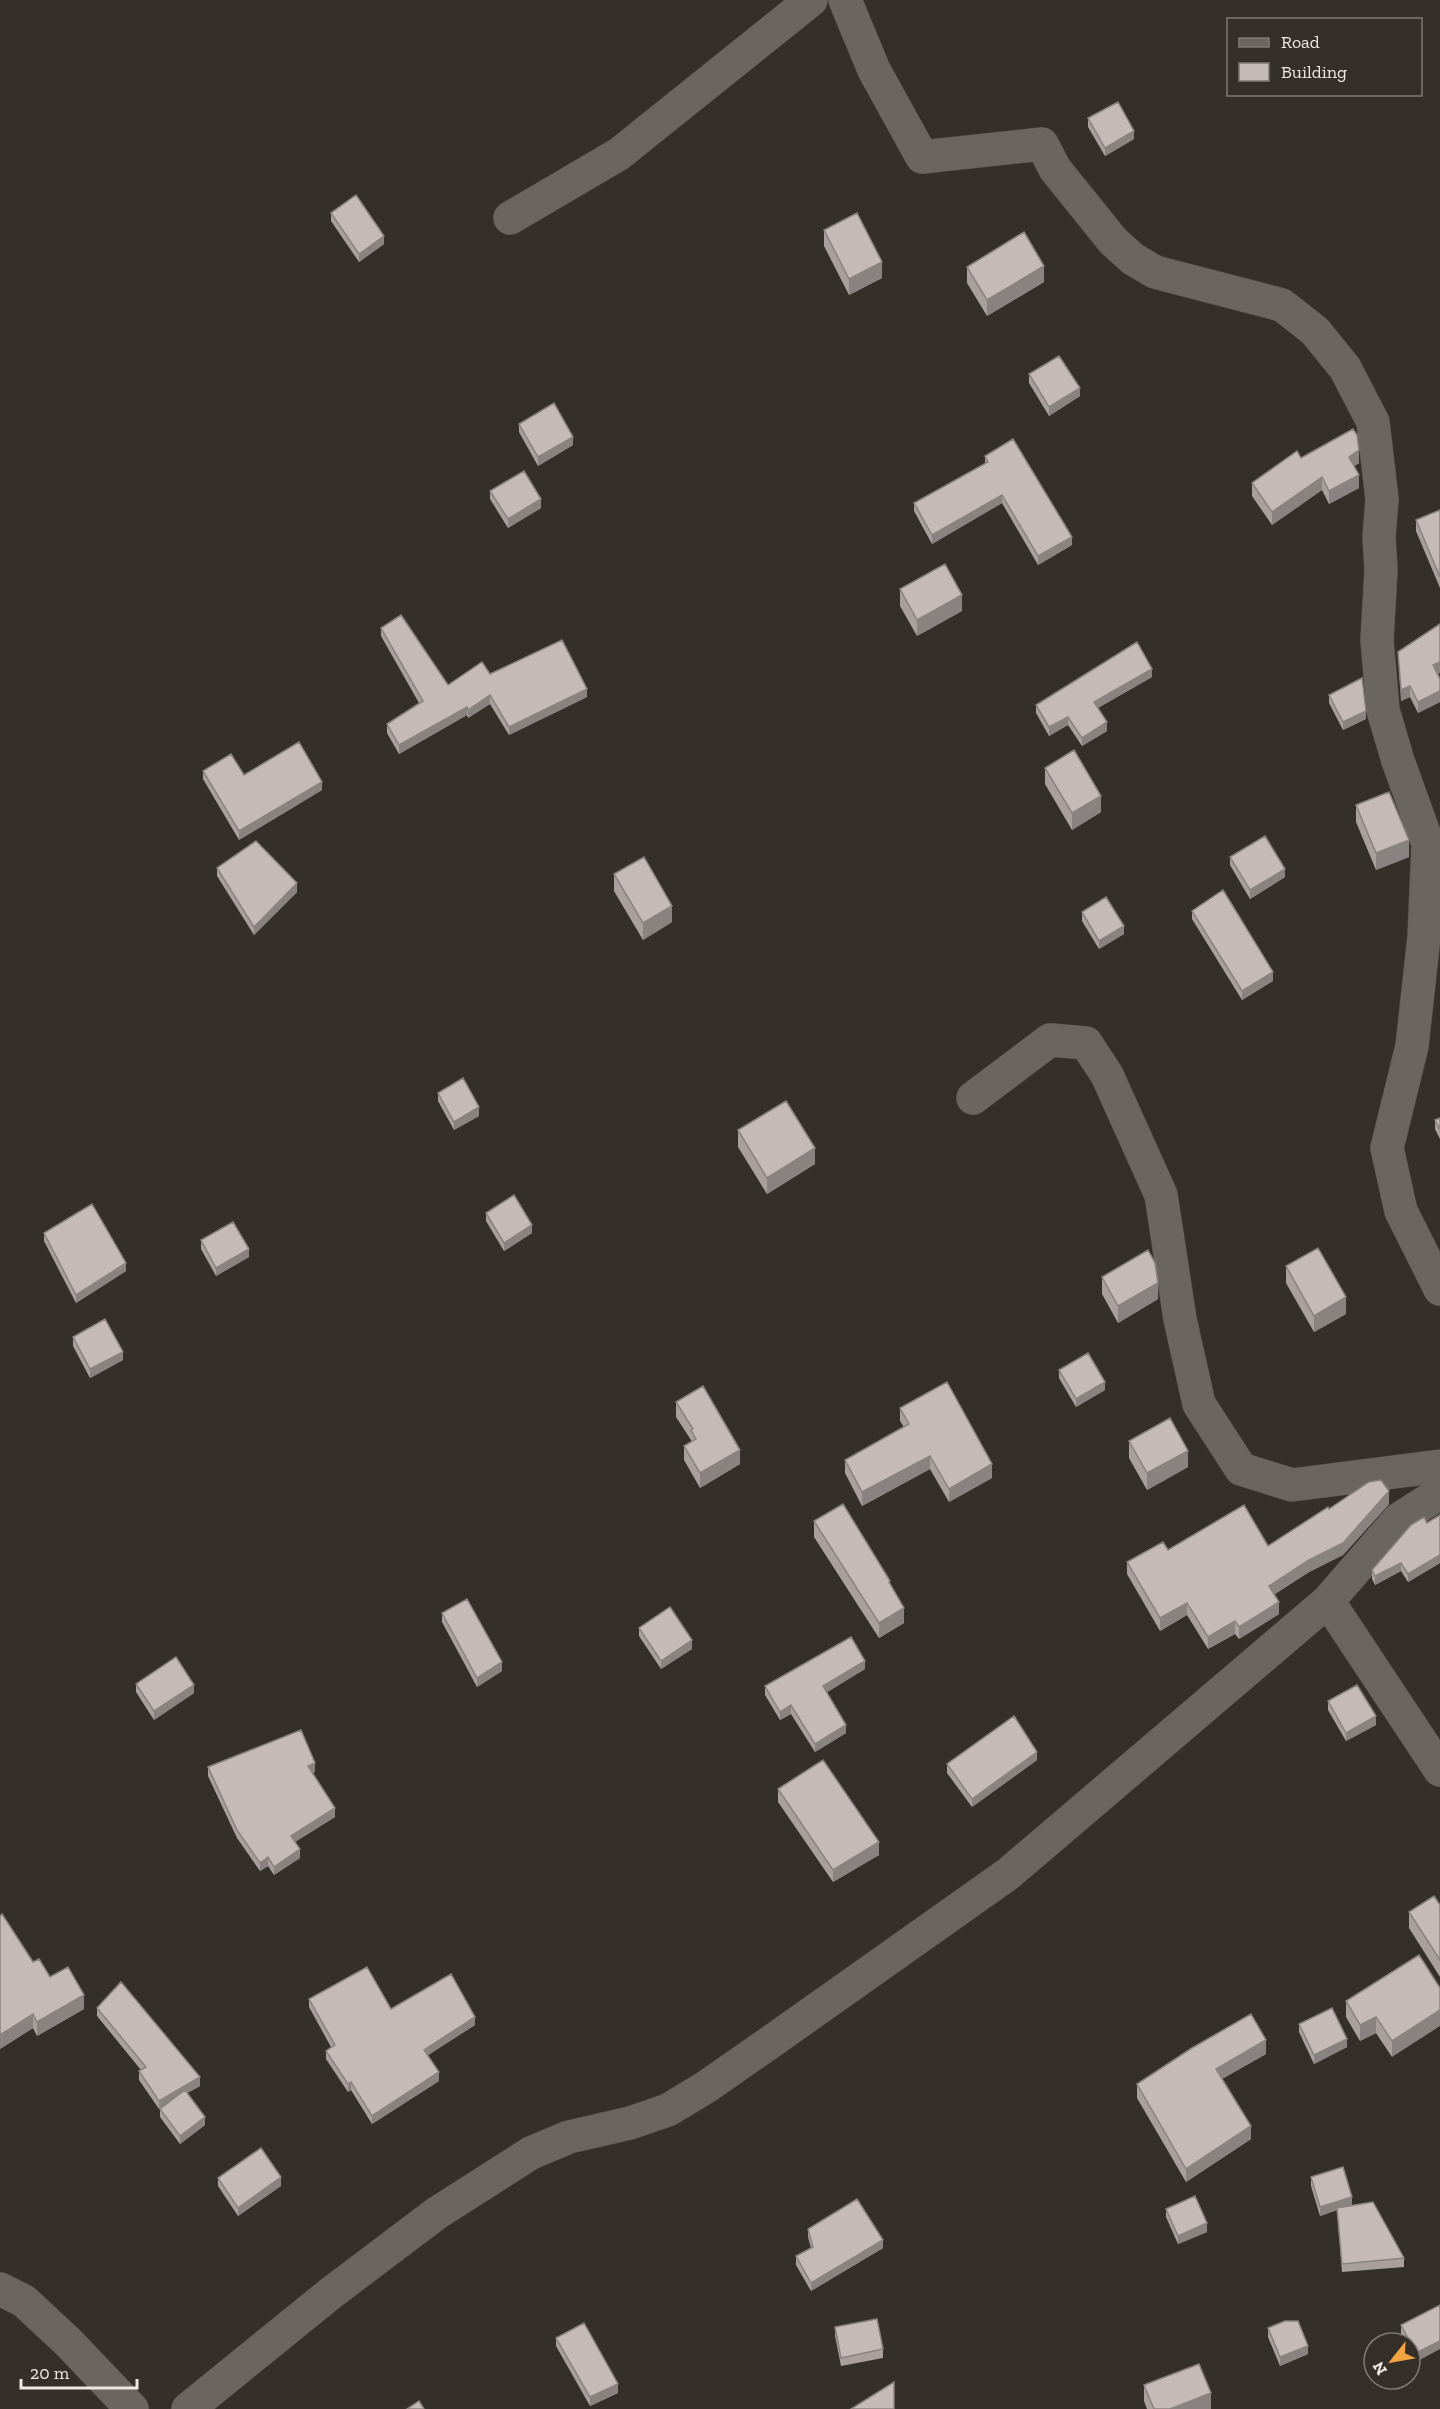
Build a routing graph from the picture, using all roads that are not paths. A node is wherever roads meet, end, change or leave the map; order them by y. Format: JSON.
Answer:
{"nodes":[{"id":1,"x":811,"y":0,"type":"edge"},
{"id":2,"x":845,"y":0,"type":"edge"},
{"id":3,"x":510,"y":218,"type":"dead end"},
{"id":4,"x":1434,"y":830,"type":"edge"},
{"id":5,"x":973,"y":1098,"type":"dead end"},
{"id":6,"x":1440,"y":1289,"type":"edge"},
{"id":7,"x":1440,"y":1466,"type":"edge"},
{"id":8,"x":1440,"y":1493,"type":"edge"},
{"id":9,"x":1328,"y":1601,"type":"junction"},
{"id":10,"x":1440,"y":1770,"type":"edge"},
{"id":11,"x":0,"y":2289,"type":"edge"},
{"id":12,"x":132,"y":2409,"type":"edge"},
{"id":13,"x":188,"y":2409,"type":"edge"}],
"edges":[{"from":1,"to":3,"type":"street"},
{"from":2,"to":4,"type":"street"},
{"from":4,"to":6,"type":"street"},
{"from":5,"to":7,"type":"street"},
{"from":8,"to":9,"type":"street"},
{"from":9,"to":10,"type":"street"},
{"from":9,"to":13,"type":"street"},
{"from":11,"to":12,"type":"street"}]}
